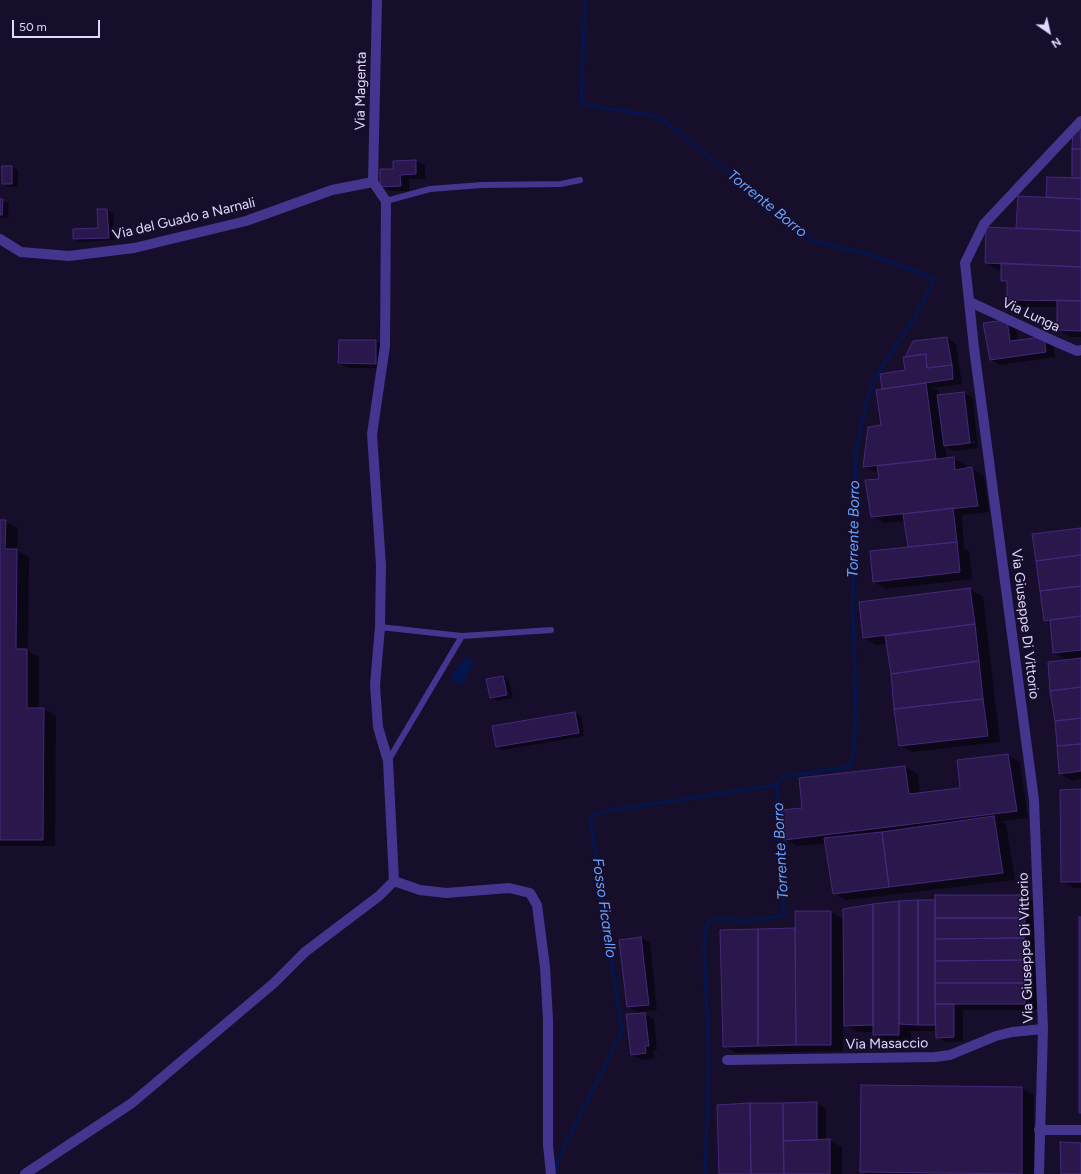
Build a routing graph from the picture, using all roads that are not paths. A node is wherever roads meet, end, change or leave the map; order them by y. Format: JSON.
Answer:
{"nodes":[{"id":1,"x":377,"y":0,"type":"edge"},
{"id":2,"x":1081,"y":121,"type":"edge"},
{"id":3,"x":580,"y":180,"type":"dead end"},
{"id":4,"x":373,"y":182,"type":"junction"},
{"id":5,"x":386,"y":201,"type":"junction"},
{"id":6,"x":0,"y":239,"type":"edge"},
{"id":7,"x":970,"y":302,"type":"junction"},
{"id":8,"x":1081,"y":350,"type":"edge"},
{"id":9,"x":380,"y":628,"type":"junction"},
{"id":10,"x":551,"y":630,"type":"dead end"},
{"id":11,"x":462,"y":636,"type":"junction"},
{"id":12,"x":388,"y":761,"type":"junction"},
{"id":13,"x":394,"y":881,"type":"junction"},
{"id":14,"x":1043,"y":1029,"type":"junction"},
{"id":15,"x":727,"y":1060,"type":"dead end"},
{"id":16,"x":1039,"y":1130,"type":"junction"},
{"id":17,"x":1081,"y":1130,"type":"edge"},
{"id":18,"x":25,"y":1174,"type":"edge"},
{"id":19,"x":551,"y":1174,"type":"edge"},
{"id":20,"x":1039,"y":1174,"type":"edge"}],
"edges":[{"from":1,"to":4,"type":"street","name":"Via Magenta"},
{"from":2,"to":7,"type":"street","name":"Via Giuseppe Di Vittorio"},
{"from":3,"to":5,"type":"lane"},
{"from":4,"to":5,"type":"street"},
{"from":4,"to":6,"type":"street","name":"Via del Guado a Narnali"},
{"from":5,"to":9,"type":"street"},
{"from":7,"to":8,"type":"street","name":"Via Lunga"},
{"from":7,"to":14,"type":"street","name":"Via Giuseppe Di Vittorio"},
{"from":9,"to":11,"type":"lane"},
{"from":9,"to":12,"type":"street"},
{"from":10,"to":11,"type":"lane"},
{"from":11,"to":12,"type":"lane"},
{"from":12,"to":13,"type":"street"},
{"from":13,"to":18,"type":"street"},
{"from":13,"to":19,"type":"street"},
{"from":14,"to":15,"type":"street","name":"Via Masaccio"},
{"from":14,"to":16,"type":"street","name":"Via Giuseppe Di Vittorio"},
{"from":16,"to":17,"type":"street"},
{"from":16,"to":20,"type":"street","name":"Via Giuseppe Di Vittorio"}]}
